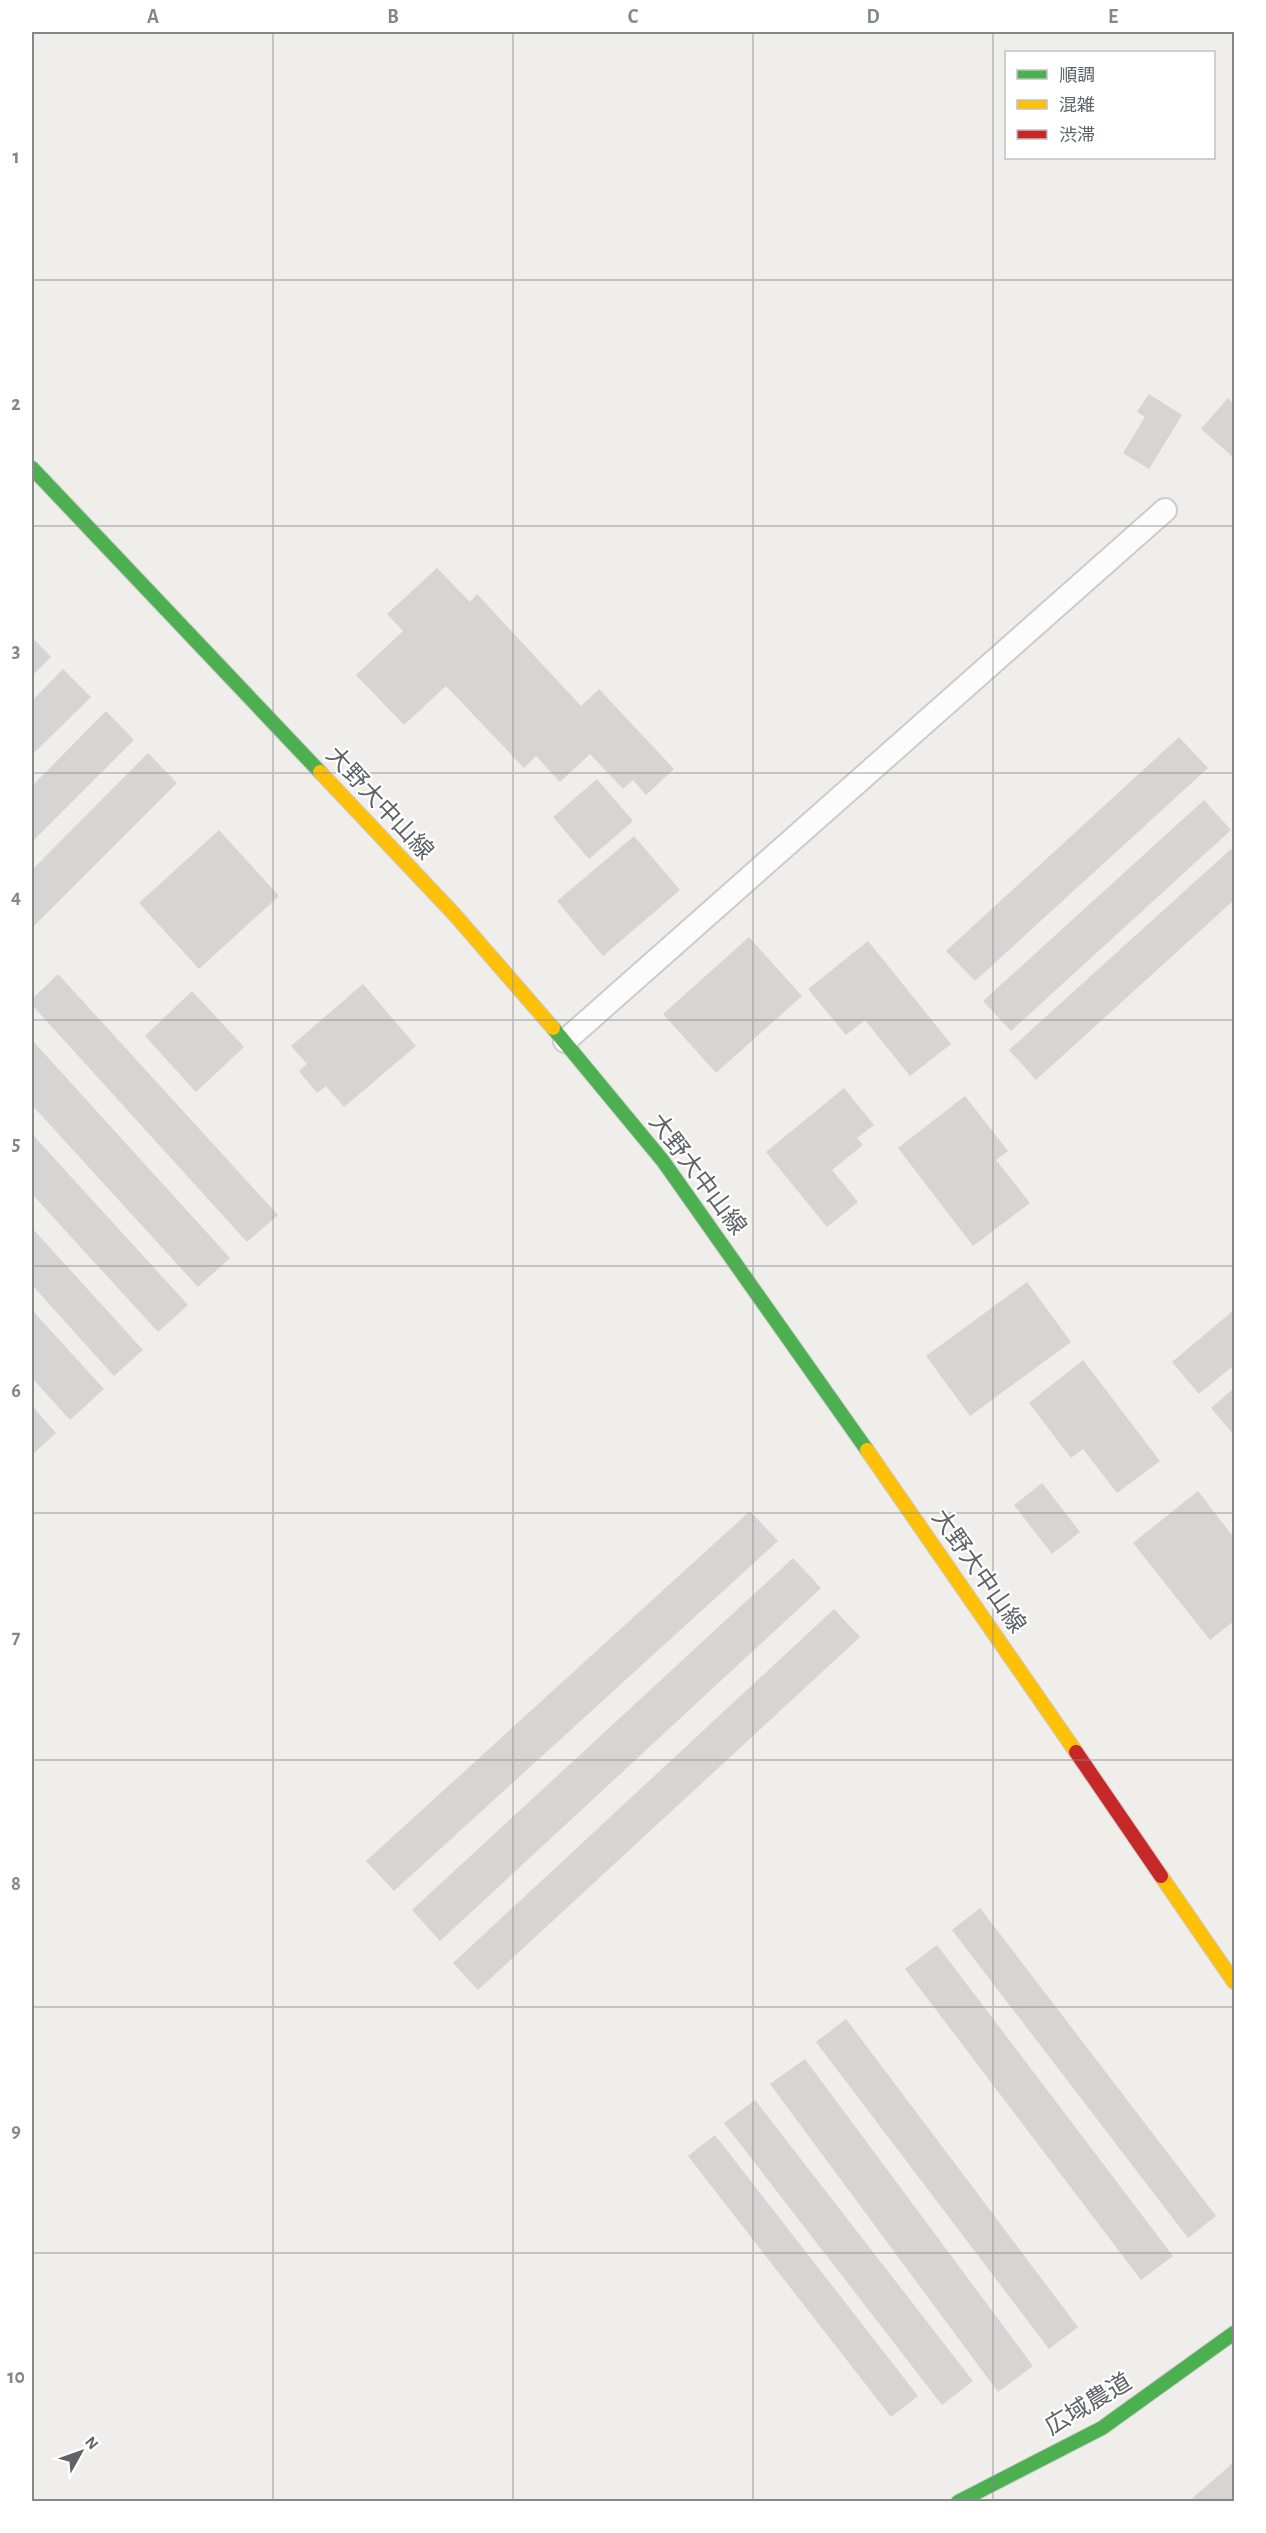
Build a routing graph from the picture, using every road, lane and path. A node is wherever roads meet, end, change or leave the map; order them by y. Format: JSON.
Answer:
{"nodes":[{"id":1,"x":32,"y":468,"type":"edge"},
{"id":2,"x":1165,"y":510,"type":"dead end"},
{"id":3,"x":565,"y":1041,"type":"junction"},
{"id":4,"x":1234,"y":1982,"type":"edge"},
{"id":5,"x":1234,"y":2333,"type":"edge"},
{"id":6,"x":957,"y":2502,"type":"edge"}],
"edges":[{"from":1,"to":3,"type":"main road","name":"大野大中山線"},
{"from":2,"to":3,"type":"lane"},
{"from":3,"to":4,"type":"main road","name":"大野大中山線"},
{"from":5,"to":6,"type":"main road","name":"広域農道"}]}
